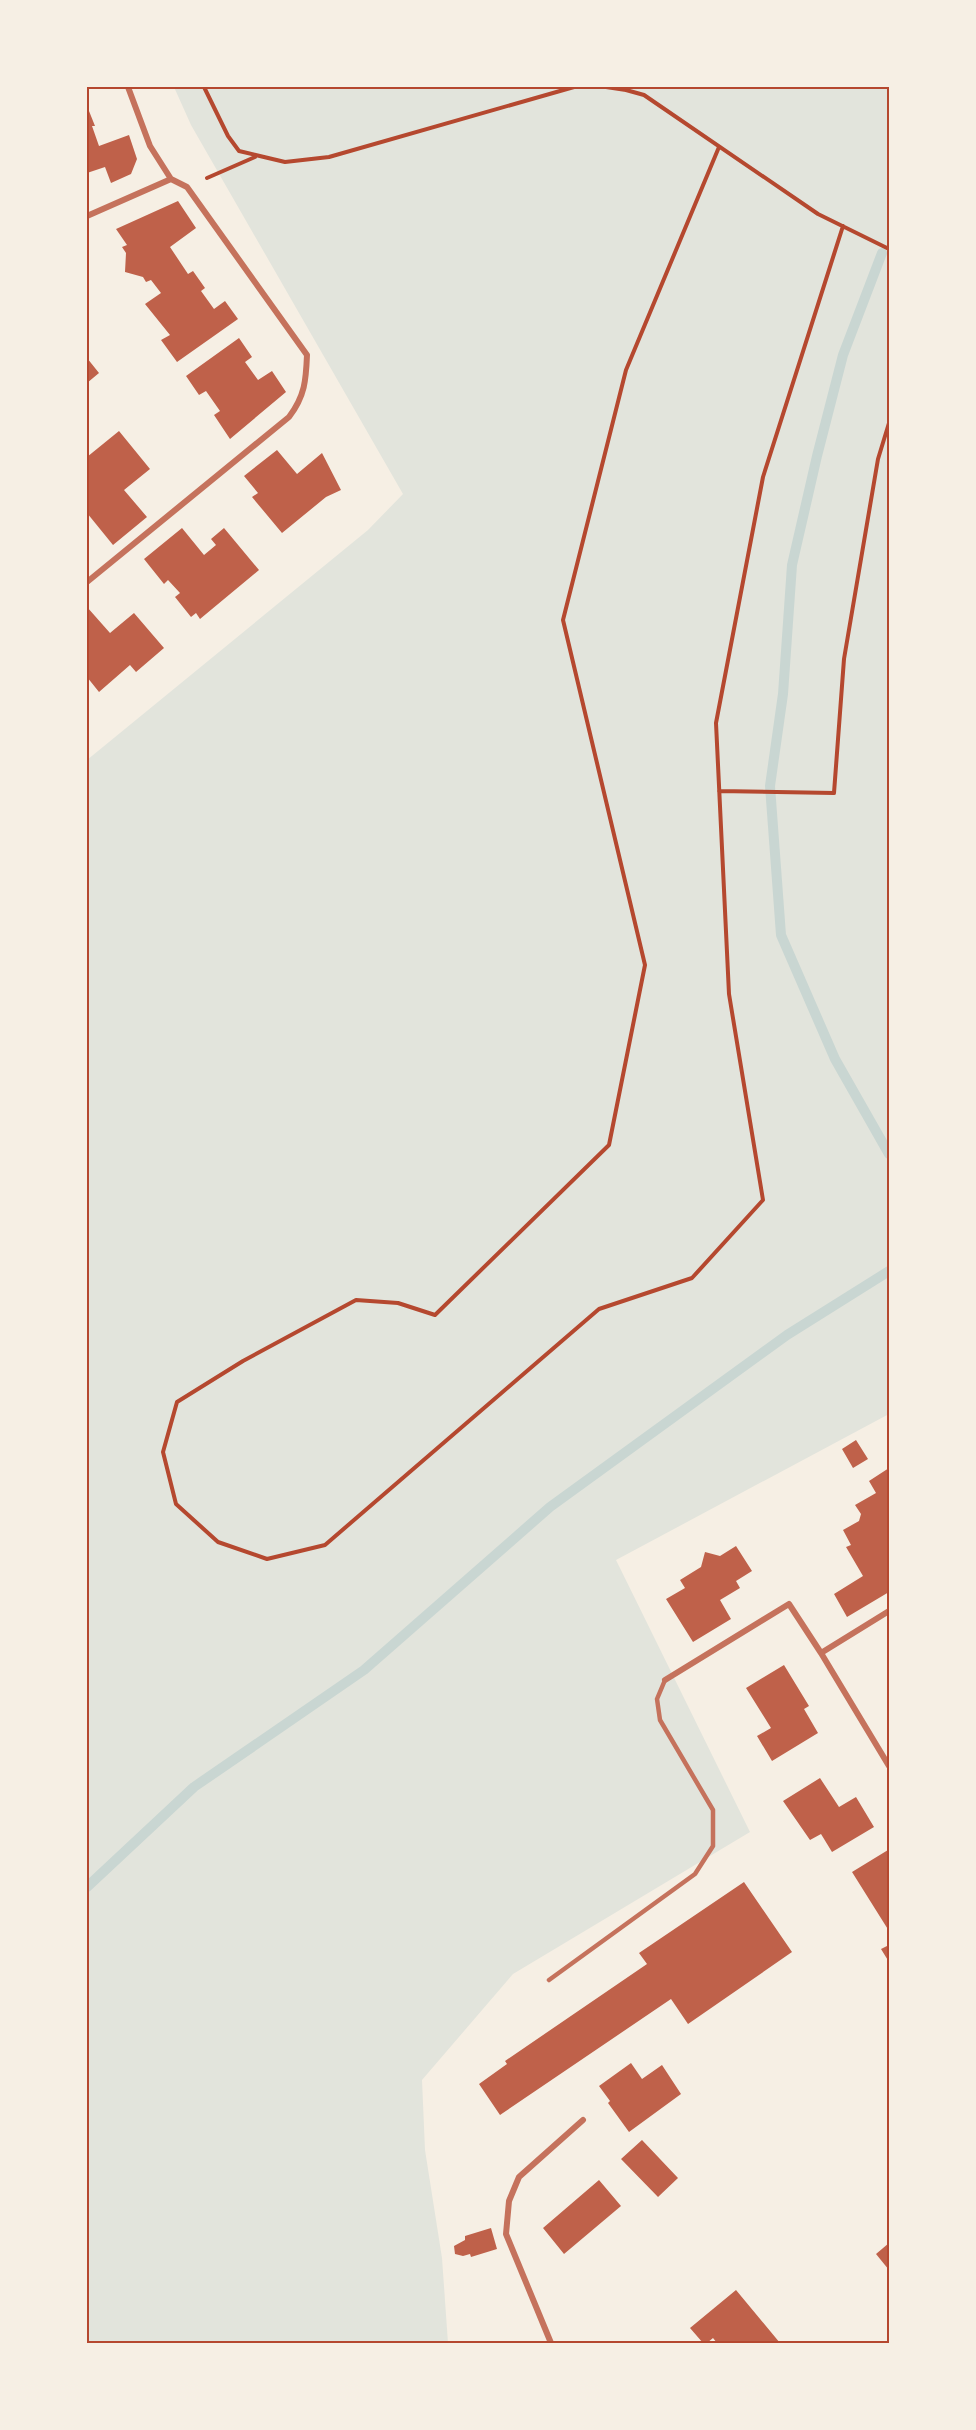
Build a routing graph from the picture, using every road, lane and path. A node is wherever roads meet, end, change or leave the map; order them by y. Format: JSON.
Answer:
{"nodes":[{"id":1,"x":128,"y":87,"type":"edge"},
{"id":2,"x":204,"y":87,"type":"edge"},
{"id":3,"x":574,"y":87,"type":"edge"},
{"id":4,"x":606,"y":87,"type":"edge"},
{"id":5,"x":719,"y":147,"type":"junction"},
{"id":6,"x":256,"y":156,"type":"junction"},
{"id":7,"x":171,"y":179,"type":"junction"},
{"id":8,"x":187,"y":187,"type":"junction"},
{"id":9,"x":87,"y":216,"type":"edge"},
{"id":10,"x":843,"y":226,"type":"junction"},
{"id":11,"x":889,"y":249,"type":"edge"},
{"id":12,"x":889,"y":423,"type":"edge"},
{"id":13,"x":87,"y":582,"type":"edge"},
{"id":14,"x":719,"y":791,"type":"junction"},
{"id":15,"x":889,"y":1611,"type":"edge"},
{"id":16,"x":821,"y":1653,"type":"junction"},
{"id":17,"x":665,"y":1680,"type":"joint"},
{"id":18,"x":889,"y":1766,"type":"edge"},
{"id":19,"x":549,"y":1980,"type":"dead end"},
{"id":20,"x":582,"y":2120,"type":"dead end"},
{"id":21,"x":551,"y":2343,"type":"edge"}],
"edges":[{"from":1,"to":7,"type":"street"},
{"from":2,"to":6,"type":"path"},
{"from":3,"to":6,"type":"path"},
{"from":4,"to":5,"type":"path"},
{"from":5,"to":10,"type":"path"},
{"from":5,"to":14,"type":"path"},
{"from":6,"to":8,"type":"path"},
{"from":7,"to":8,"type":"street"},
{"from":7,"to":9,"type":"street"},
{"from":8,"to":13,"type":"street"},
{"from":10,"to":11,"type":"path"},
{"from":10,"to":14,"type":"path"},
{"from":12,"to":14,"type":"path"},
{"from":15,"to":16,"type":"street"},
{"from":16,"to":17,"type":"street"},
{"from":16,"to":18,"type":"street"},
{"from":17,"to":19,"type":"lane"},
{"from":20,"to":21,"type":"street"}]}
